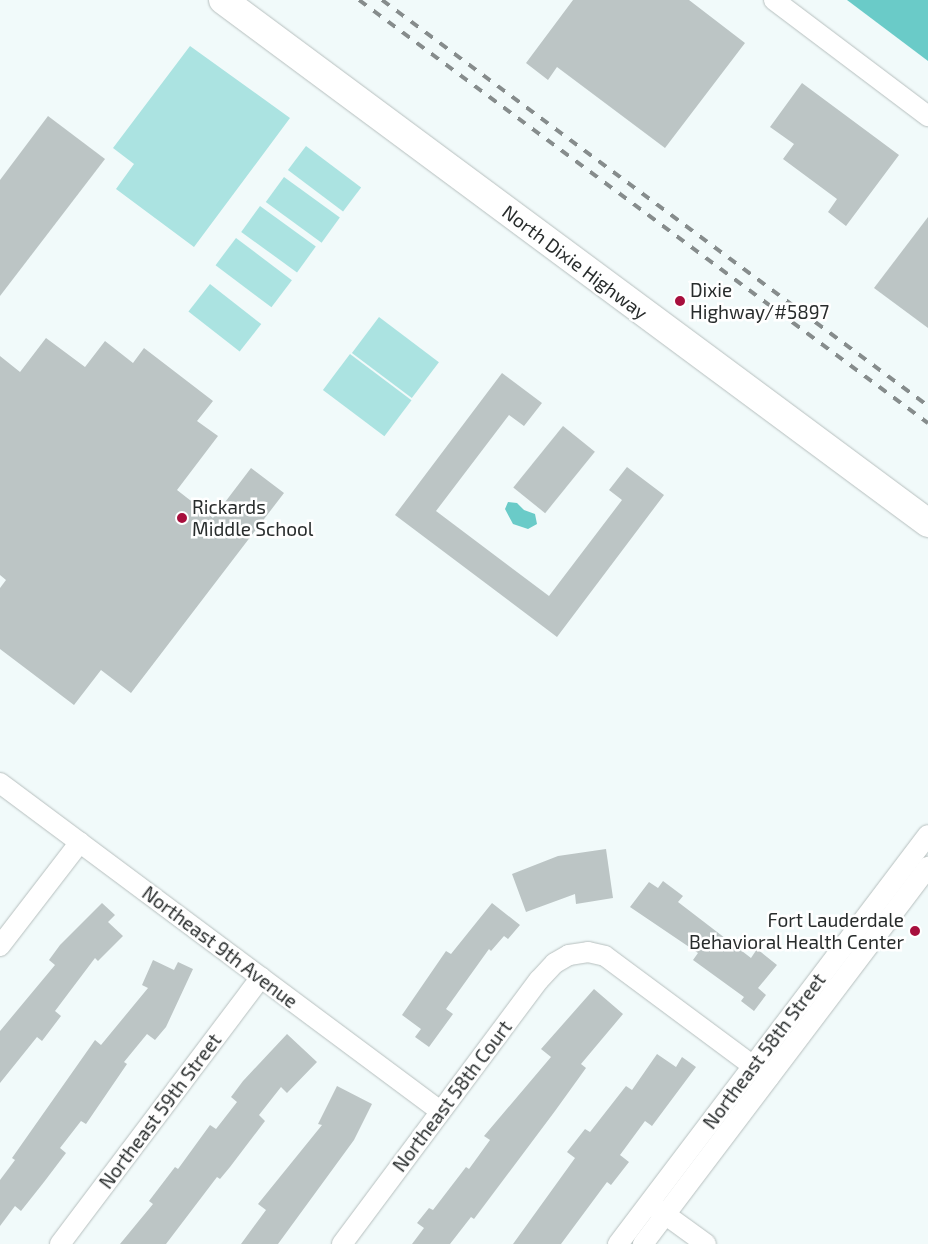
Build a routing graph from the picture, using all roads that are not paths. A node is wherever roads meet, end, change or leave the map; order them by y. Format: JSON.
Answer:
{"nodes":[{"id":1,"x":223,"y":0,"type":"edge"},
{"id":2,"x":774,"y":0,"type":"edge"},
{"id":3,"x":928,"y":116,"type":"edge"},
{"id":4,"x":928,"y":523,"type":"edge"},
{"id":5,"x":0,"y":783,"type":"edge"},
{"id":6,"x":928,"y":834,"type":"edge"},
{"id":7,"x":80,"y":842,"type":"junction"},
{"id":8,"x":928,"y":867,"type":"edge"},
{"id":9,"x":0,"y":946,"type":"edge"},
{"id":10,"x":261,"y":977,"type":"junction"},
{"id":11,"x":761,"y":1072,"type":"junction"},
{"id":12,"x":440,"y":1111,"type":"junction"},
{"id":13,"x":649,"y":1202,"type":"junction"},
{"id":14,"x":665,"y":1214,"type":"junction"},
{"id":15,"x":60,"y":1244,"type":"edge"},
{"id":16,"x":342,"y":1244,"type":"edge"},
{"id":17,"x":618,"y":1244,"type":"edge"},
{"id":18,"x":643,"y":1244,"type":"edge"},
{"id":19,"x":706,"y":1244,"type":"edge"}],
"edges":[{"from":1,"to":4,"type":"main road","name":"North Dixie Highway"},
{"from":2,"to":3,"type":"street"},
{"from":5,"to":7,"type":"street","name":"Northeast 9th Avenue"},
{"from":6,"to":11,"type":"street","name":"Northeast 58th Street"},
{"from":7,"to":9,"type":"street"},
{"from":7,"to":10,"type":"street","name":"Northeast 9th Avenue"},
{"from":8,"to":11,"type":"street","name":"Northeast 58th Street"},
{"from":10,"to":12,"type":"street","name":"Northeast 9th Avenue"},
{"from":10,"to":15,"type":"street","name":"Northeast 59th Street"},
{"from":11,"to":12,"type":"street","name":"Northeast 58th Court"},
{"from":11,"to":13,"type":"street","name":"Northeast 58th Street"},
{"from":11,"to":14,"type":"street","name":"Northeast 58th Street"},
{"from":12,"to":16,"type":"street","name":"Northeast 58th Court"},
{"from":13,"to":14,"type":"street"},
{"from":13,"to":17,"type":"street","name":"Northeast 58th Street"},
{"from":14,"to":18,"type":"street","name":"Northeast 58th Street"},
{"from":14,"to":19,"type":"street"}]}
